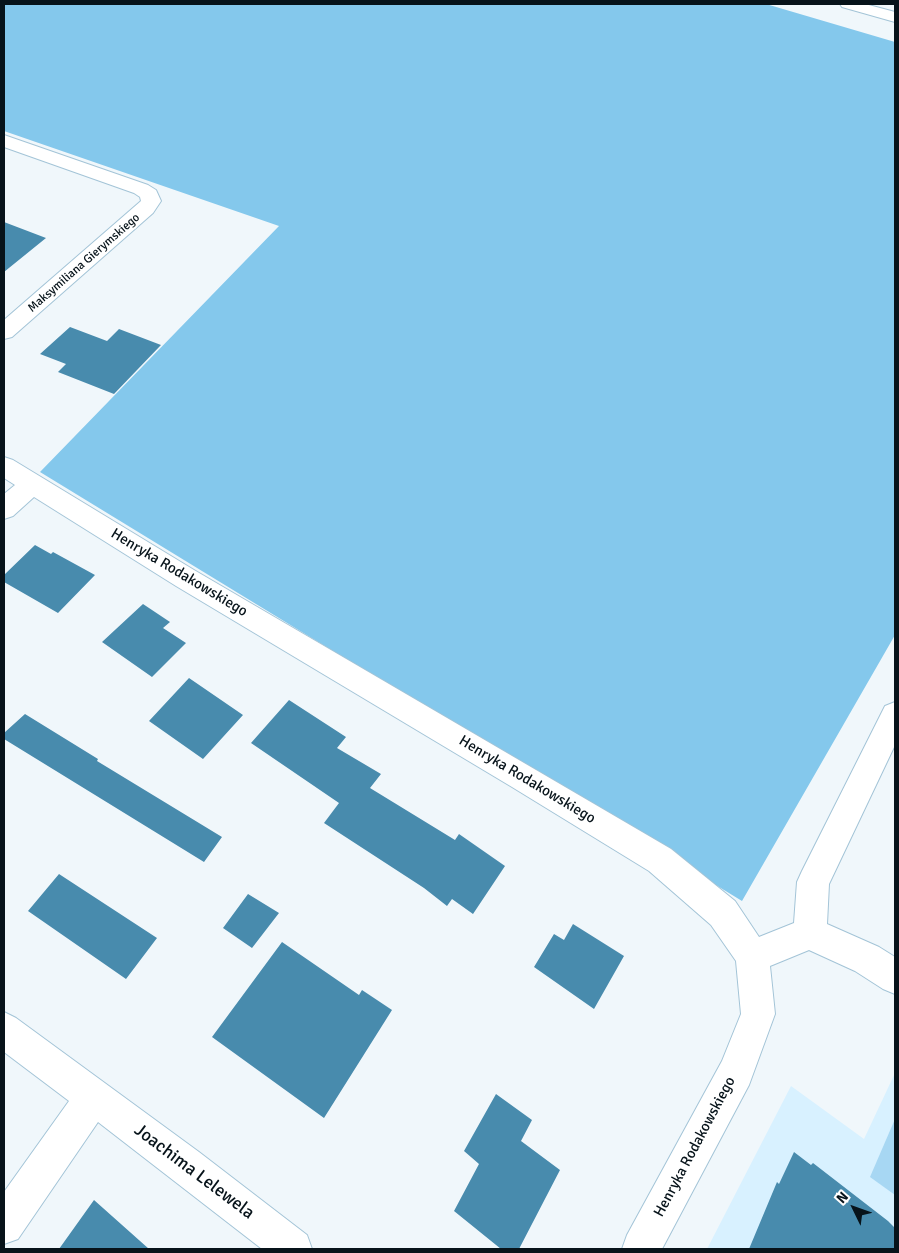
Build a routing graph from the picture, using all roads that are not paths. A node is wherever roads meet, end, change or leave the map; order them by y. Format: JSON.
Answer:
{"nodes":[{"id":1,"x":848,"y":4,"type":"edge"},
{"id":2,"x":895,"y":17,"type":"edge"},
{"id":3,"x":4,"y":141,"type":"edge"},
{"id":4,"x":4,"y":332,"type":"edge"},
{"id":5,"x":4,"y":466,"type":"edge"},
{"id":6,"x":32,"y":484,"type":"junction"},
{"id":7,"x":4,"y":509,"type":"edge"},
{"id":8,"x":895,"y":715,"type":"edge"},
{"id":9,"x":887,"y":753,"type":"edge"},
{"id":10,"x":810,"y":933,"type":"junction"},
{"id":11,"x":752,"y":956,"type":"junction"},
{"id":12,"x":895,"y":977,"type":"edge"},
{"id":13,"x":4,"y":1030,"type":"edge"},
{"id":14,"x":94,"y":1097,"type":"junction"},
{"id":15,"x":4,"y":1225,"type":"edge"},
{"id":16,"x":293,"y":1249,"type":"edge"},
{"id":17,"x":641,"y":1249,"type":"edge"}],
"edges":[{"from":1,"to":2,"type":"main road"},
{"from":3,"to":4,"type":"main road","name":"Maksymiliana Gierymskiego"},
{"from":5,"to":6,"type":"main road","name":"Henryka Rodakowskiego"},
{"from":6,"to":7,"type":"main road"},
{"from":6,"to":11,"type":"main road","name":"Henryka Rodakowskiego"},
{"from":8,"to":9,"type":"main road"},
{"from":9,"to":10,"type":"main road"},
{"from":10,"to":11,"type":"main road"},
{"from":10,"to":12,"type":"main road"},
{"from":11,"to":17,"type":"main road","name":"Henryka Rodakowskiego"},
{"from":13,"to":14,"type":"main road","name":"Joachima Lelewela"},
{"from":14,"to":15,"type":"main road"},
{"from":14,"to":16,"type":"main road","name":"Joachima Lelewela"}]}
